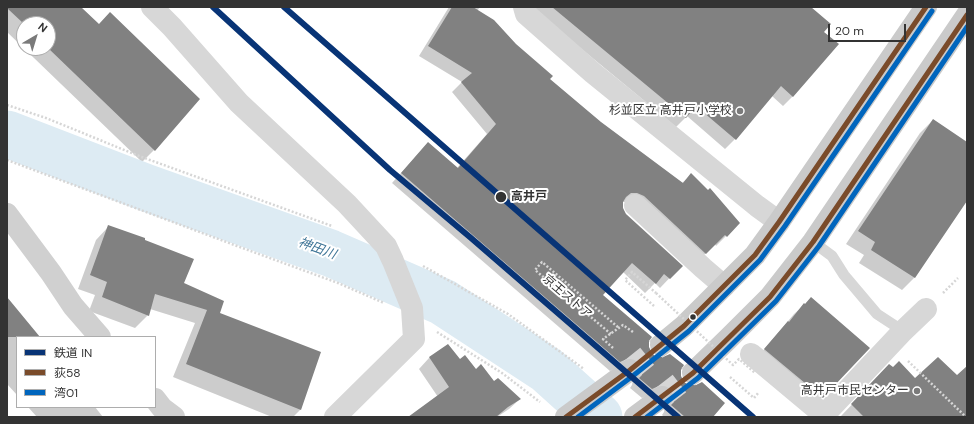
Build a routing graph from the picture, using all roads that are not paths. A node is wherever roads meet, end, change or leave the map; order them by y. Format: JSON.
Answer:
{"nodes":[{"id":1,"x":152,"y":7,"type":"edge"},
{"id":2,"x":524,"y":7,"type":"edge"},
{"id":3,"x":926,"y":7,"type":"edge"},
{"id":4,"x":967,"y":15,"type":"edge"},
{"id":5,"x":635,"y":205,"type":"dead end"},
{"id":6,"x":7,"y":214,"type":"edge"},
{"id":7,"x":780,"y":222,"type":"junction"},
{"id":8,"x":813,"y":242,"type":"junction"},
{"id":9,"x":724,"y":286,"type":"junction"},
{"id":10,"x":926,"y":309,"type":"dead end"},
{"id":11,"x":903,"y":330,"type":"junction"},
{"id":12,"x":99,"y":336,"type":"edge"},
{"id":13,"x":661,"y":345,"type":"tunnel mouth"},
{"id":14,"x":753,"y":363,"type":"road end"},
{"id":15,"x":630,"y":370,"type":"tunnel mouth"},
{"id":16,"x":693,"y":373,"type":"tunnel mouth"},
{"id":17,"x":662,"y":397,"type":"tunnel mouth"},
{"id":18,"x":156,"y":401,"type":"edge"},
{"id":19,"x":637,"y":415,"type":"edge"},
{"id":20,"x":174,"y":417,"type":"edge"},
{"id":21,"x":335,"y":417,"type":"edge"},
{"id":22,"x":566,"y":417,"type":"edge"}],
"edges":[{"from":1,"to":21,"type":"street"},
{"from":2,"to":7,"type":"street"},
{"from":3,"to":7,"type":"main road"},
{"from":4,"to":8,"type":"main road"},
{"from":5,"to":9,"type":"street"},
{"from":6,"to":12,"type":"street"},
{"from":7,"to":9,"type":"main road"},
{"from":8,"to":11,"type":"lane"},
{"from":8,"to":16,"type":"main road"},
{"from":9,"to":13,"type":"main road"},
{"from":10,"to":11,"type":"street"},
{"from":11,"to":14,"type":"street"},
{"from":15,"to":22,"type":"main road"},
{"from":17,"to":19,"type":"main road"},
{"from":18,"to":20,"type":"street"}]}
